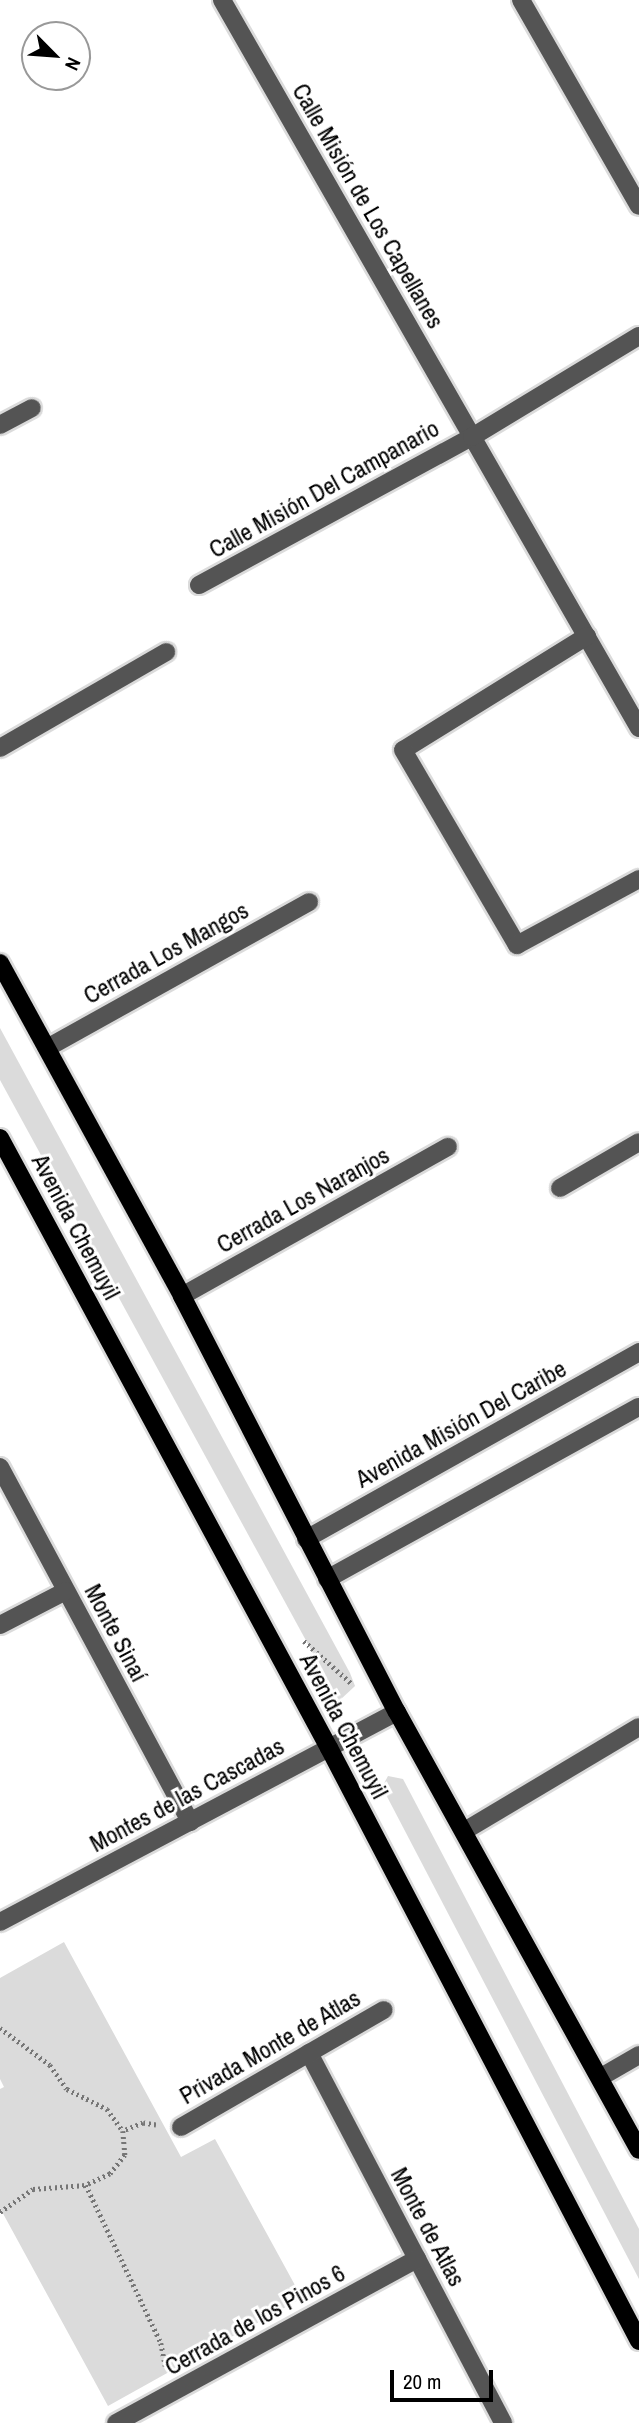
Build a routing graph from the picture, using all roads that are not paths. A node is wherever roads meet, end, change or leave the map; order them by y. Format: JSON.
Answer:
{"nodes":[{"id":1,"x":222,"y":0,"type":"edge"},
{"id":2,"x":521,"y":0,"type":"edge"},
{"id":3,"x":637,"y":198,"type":"edge"},
{"id":4,"x":639,"y":337,"type":"edge"},
{"id":5,"x":32,"y":408,"type":"dead end"},
{"id":6,"x":0,"y":425,"type":"edge"},
{"id":7,"x":472,"y":437,"type":"junction"},
{"id":8,"x":199,"y":585,"type":"dead end"},
{"id":9,"x":587,"y":636,"type":"junction"},
{"id":10,"x":166,"y":652,"type":"dead end"},
{"id":11,"x":639,"y":728,"type":"edge"},
{"id":12,"x":0,"y":748,"type":"edge"},
{"id":13,"x":639,"y":880,"type":"edge"},
{"id":14,"x":309,"y":902,"type":"dead end"},
{"id":15,"x":0,"y":963,"type":"edge"},
{"id":16,"x":47,"y":1048,"type":"junction"},
{"id":17,"x":0,"y":1138,"type":"edge"},
{"id":18,"x":639,"y":1142,"type":"edge"},
{"id":19,"x":448,"y":1147,"type":"dead end"},
{"id":20,"x":560,"y":1188,"type":"dead end"},
{"id":21,"x":182,"y":1296,"type":"junction"},
{"id":22,"x":639,"y":1352,"type":"edge"},
{"id":23,"x":639,"y":1407,"type":"edge"},
{"id":24,"x":0,"y":1467,"type":"edge"},
{"id":25,"x":306,"y":1539,"type":"junction"},
{"id":26,"x":327,"y":1579,"type":"junction"},
{"id":27,"x":66,"y":1591,"type":"junction"},
{"id":28,"x":0,"y":1625,"type":"edge"},
{"id":29,"x":397,"y":1712,"type":"junction"},
{"id":30,"x":639,"y":1727,"type":"edge"},
{"id":31,"x":329,"y":1748,"type":"junction"},
{"id":32,"x":190,"y":1822,"type":"junction"},
{"id":33,"x":466,"y":1830,"type":"junction"},
{"id":34,"x":0,"y":1922,"type":"edge"},
{"id":35,"x":384,"y":2010,"type":"dead end"},
{"id":36,"x":309,"y":2053,"type":"junction"},
{"id":37,"x":639,"y":2055,"type":"edge"},
{"id":38,"x":601,"y":2077,"type":"junction"},
{"id":39,"x":181,"y":2127,"type":"road end"},
{"id":40,"x":639,"y":2150,"type":"edge"},
{"id":41,"x":417,"y":2259,"type":"junction"},
{"id":42,"x":639,"y":2341,"type":"edge"},
{"id":43,"x":116,"y":2423,"type":"edge"},
{"id":44,"x":503,"y":2423,"type":"edge"}],
"edges":[{"from":1,"to":7,"type":"street","name":"Calle Misión de Los Capellanes"},
{"from":2,"to":3,"type":"street"},
{"from":4,"to":7,"type":"street","name":"Calle Misión Del Campanario"},
{"from":5,"to":6,"type":"street"},
{"from":7,"to":8,"type":"street","name":"Calle Misión Del Campanario"},
{"from":7,"to":9,"type":"street","name":"Calle Misión de Los Capellanes"},
{"from":9,"to":11,"type":"street","name":"Calle Misión de Los Capellanes"},
{"from":9,"to":13,"type":"street"},
{"from":10,"to":12,"type":"street"},
{"from":14,"to":16,"type":"street","name":"Cerrada Los Mangos"},
{"from":15,"to":16,"type":"main road"},
{"from":16,"to":21,"type":"main road"},
{"from":17,"to":31,"type":"main road","name":"Avenida Chemuyil"},
{"from":18,"to":20,"type":"street"},
{"from":19,"to":21,"type":"street","name":"Cerrada Los Naranjos"},
{"from":21,"to":25,"type":"main road"},
{"from":22,"to":25,"type":"street","name":"Avenida Misión Del Caribe"},
{"from":23,"to":26,"type":"street"},
{"from":24,"to":27,"type":"street","name":"Monte Sinaí"},
{"from":25,"to":26,"type":"main road"},
{"from":26,"to":29,"type":"main road"},
{"from":27,"to":28,"type":"street"},
{"from":27,"to":32,"type":"street","name":"Monte Sinaí"},
{"from":29,"to":31,"type":"street","name":"Montes de las Cascadas"},
{"from":29,"to":33,"type":"main road"},
{"from":30,"to":33,"type":"street"},
{"from":31,"to":32,"type":"street","name":"Montes de las Cascadas"},
{"from":31,"to":42,"type":"main road","name":"Avenida Chemuyil"},
{"from":32,"to":34,"type":"street","name":"Montes de las Cascadas"},
{"from":33,"to":38,"type":"main road"},
{"from":35,"to":36,"type":"street","name":"Privada Monte de Atlas"},
{"from":36,"to":39,"type":"street","name":"Privada Monte de Atlas"},
{"from":36,"to":41,"type":"street","name":"Monte de Atlas"},
{"from":37,"to":38,"type":"street"},
{"from":38,"to":40,"type":"main road"},
{"from":41,"to":43,"type":"street","name":"Cerrada de los Pinos 6"},
{"from":41,"to":44,"type":"street","name":"Monte de Atlas"}]}
